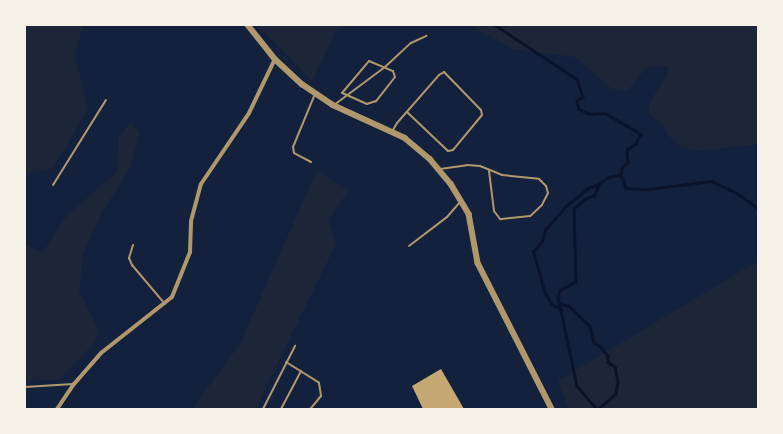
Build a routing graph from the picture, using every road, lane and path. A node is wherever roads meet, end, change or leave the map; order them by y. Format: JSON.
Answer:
{"nodes":[{"id":1,"x":248,"y":25,"type":"edge"},
{"id":2,"x":426,"y":36,"type":"dead end"},
{"id":3,"x":275,"y":59,"type":"junction"},
{"id":4,"x":385,"y":67,"type":"junction"},
{"id":5,"x":315,"y":94,"type":"junction"},
{"id":6,"x":348,"y":96,"type":"junction"},
{"id":7,"x":106,"y":100,"type":"dead end"},
{"id":8,"x":333,"y":105,"type":"junction"},
{"id":9,"x":407,"y":112,"type":"junction"},
{"id":10,"x":393,"y":130,"type":"junction"},
{"id":11,"x":311,"y":162,"type":"dead end"},
{"id":12,"x":438,"y":169,"type":"junction"},
{"id":13,"x":489,"y":171,"type":"junction"},
{"id":14,"x":53,"y":185,"type":"dead end"},
{"id":15,"x":462,"y":200,"type":"junction"},
{"id":16,"x":133,"y":245,"type":"dead end"},
{"id":17,"x":409,"y":246,"type":"dead end"},
{"id":18,"x":166,"y":304,"type":"junction"},
{"id":19,"x":295,"y":346,"type":"dead end"},
{"id":20,"x":286,"y":362,"type":"junction"},
{"id":21,"x":301,"y":371,"type":"junction"},
{"id":22,"x":74,"y":384,"type":"junction"},
{"id":23,"x":25,"y":387,"type":"edge"},
{"id":24,"x":58,"y":409,"type":"edge"},
{"id":25,"x":263,"y":409,"type":"edge"},
{"id":26,"x":282,"y":409,"type":"edge"},
{"id":27,"x":310,"y":409,"type":"edge"},
{"id":28,"x":552,"y":409,"type":"edge"}],
"edges":[{"from":1,"to":3,"type":"street"},
{"from":2,"to":4,"type":"lane"},
{"from":3,"to":5,"type":"street"},
{"from":3,"to":18,"type":"street"},
{"from":4,"to":6,"type":"lane"},
{"from":4,"to":6,"type":"lane"},
{"from":4,"to":6,"type":"lane"},
{"from":5,"to":8,"type":"street"},
{"from":5,"to":11,"type":"lane"},
{"from":6,"to":8,"type":"lane"},
{"from":7,"to":14,"type":"lane"},
{"from":8,"to":10,"type":"street"},
{"from":9,"to":9,"type":"lane"},
{"from":9,"to":10,"type":"lane"},
{"from":10,"to":12,"type":"street"},
{"from":12,"to":13,"type":"lane"},
{"from":12,"to":15,"type":"street"},
{"from":13,"to":13,"type":"lane"},
{"from":15,"to":17,"type":"lane"},
{"from":15,"to":28,"type":"street"},
{"from":16,"to":18,"type":"lane"},
{"from":18,"to":22,"type":"street"},
{"from":19,"to":20,"type":"lane"},
{"from":20,"to":21,"type":"lane"},
{"from":20,"to":25,"type":"lane"},
{"from":21,"to":26,"type":"lane"},
{"from":21,"to":27,"type":"lane"},
{"from":22,"to":23,"type":"lane"},
{"from":22,"to":24,"type":"street"}]}
